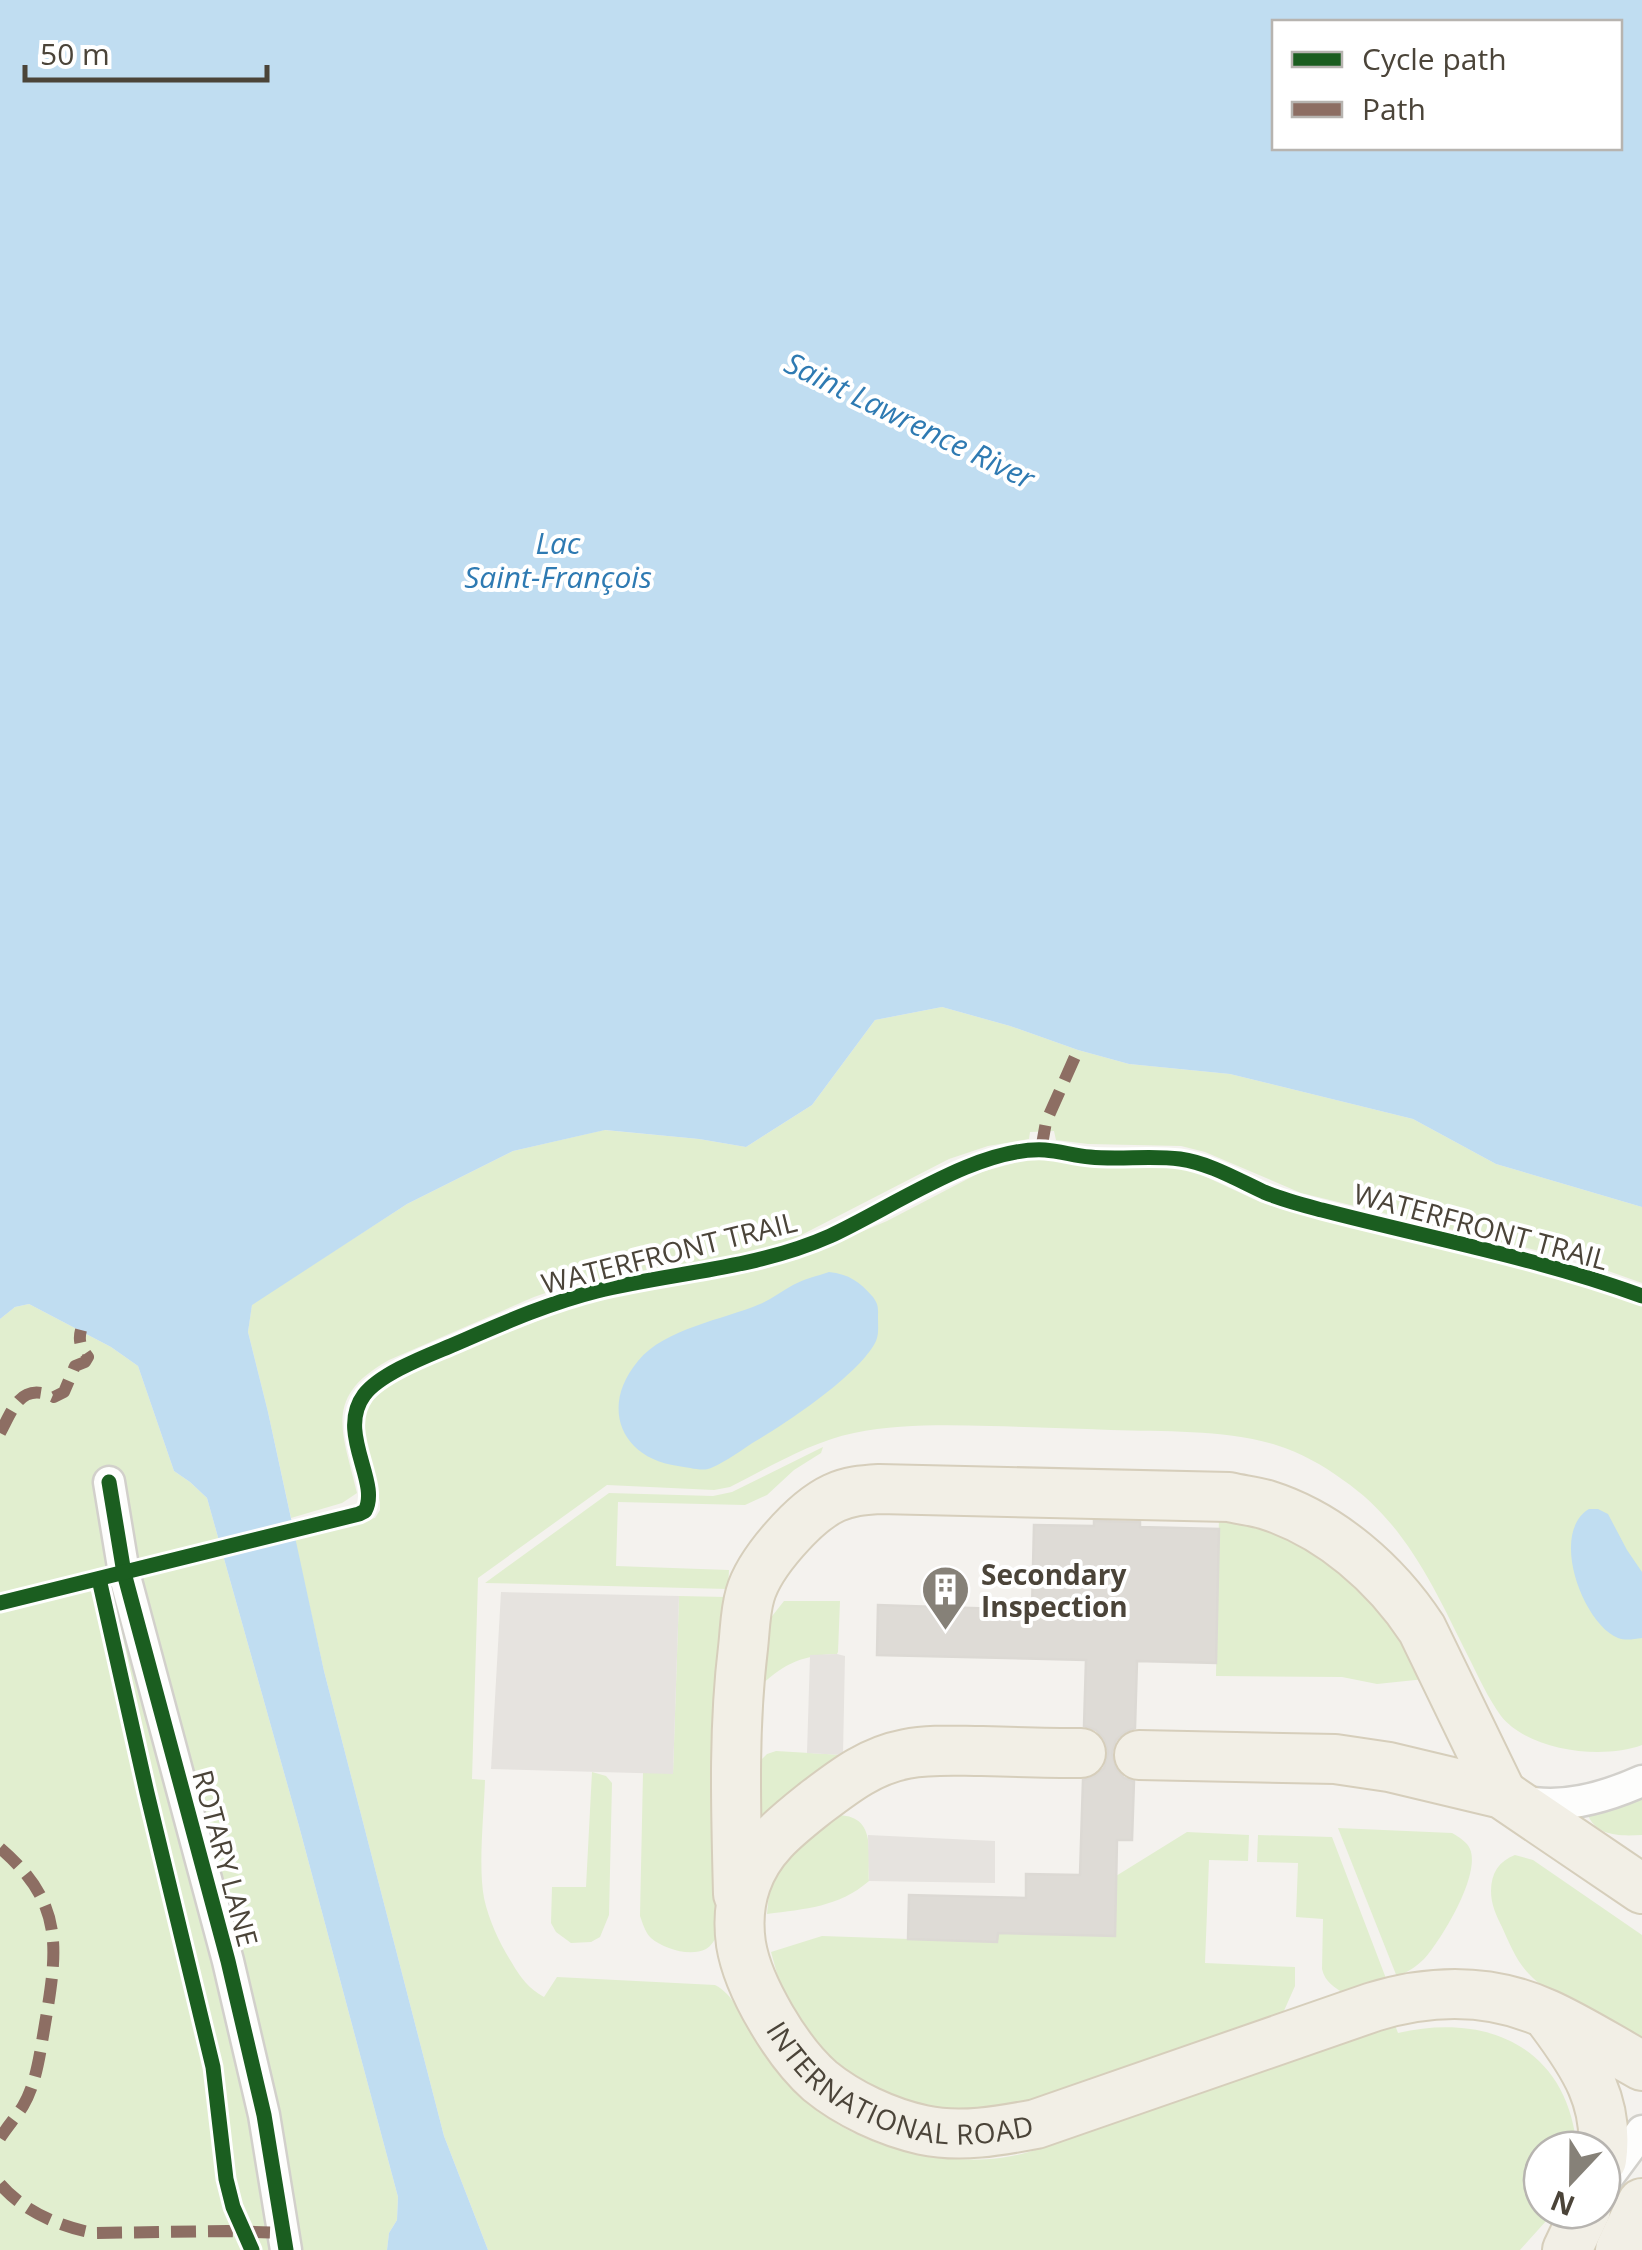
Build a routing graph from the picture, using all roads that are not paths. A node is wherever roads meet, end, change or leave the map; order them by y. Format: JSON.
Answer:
{"nodes":[{"id":1,"x":109,"y":1482,"type":"dead end"},
{"id":2,"x":1081,"y":1753,"type":"dead end"},
{"id":3,"x":1139,"y":1754,"type":"dead end"},
{"id":4,"x":1642,"y":1781,"type":"edge"},
{"id":5,"x":1502,"y":1794,"type":"junction"},
{"id":6,"x":1642,"y":1890,"type":"edge"},
{"id":7,"x":738,"y":1915,"type":"junction"},
{"id":8,"x":1546,"y":2014,"type":"junction"},
{"id":9,"x":1642,"y":2066,"type":"edge"},
{"id":10,"x":1604,"y":2130,"type":"edge"},
{"id":11,"x":1642,"y":2131,"type":"edge"},
{"id":12,"x":1622,"y":2158,"type":"edge"},
{"id":13,"x":1642,"y":2203,"type":"edge"},
{"id":14,"x":286,"y":2250,"type":"edge"},
{"id":15,"x":1620,"y":2250,"type":"edge"}],
"edges":[{"from":1,"to":14,"type":"street","name":"ROTARY LANE"},
{"from":2,"to":7,"type":"main road","name":"INTERNATIONAL ROAD"},
{"from":3,"to":5,"type":"main road"},
{"from":4,"to":5,"type":"street"},
{"from":5,"to":6,"type":"main road"},
{"from":5,"to":7,"type":"main road"},
{"from":7,"to":8,"type":"main road","name":"INTERNATIONAL ROAD"},
{"from":8,"to":9,"type":"main road","name":"INTERNATIONAL ROAD"},
{"from":8,"to":10,"type":"main road"},
{"from":11,"to":12,"type":"street"},
{"from":13,"to":15,"type":"main road"}]}
